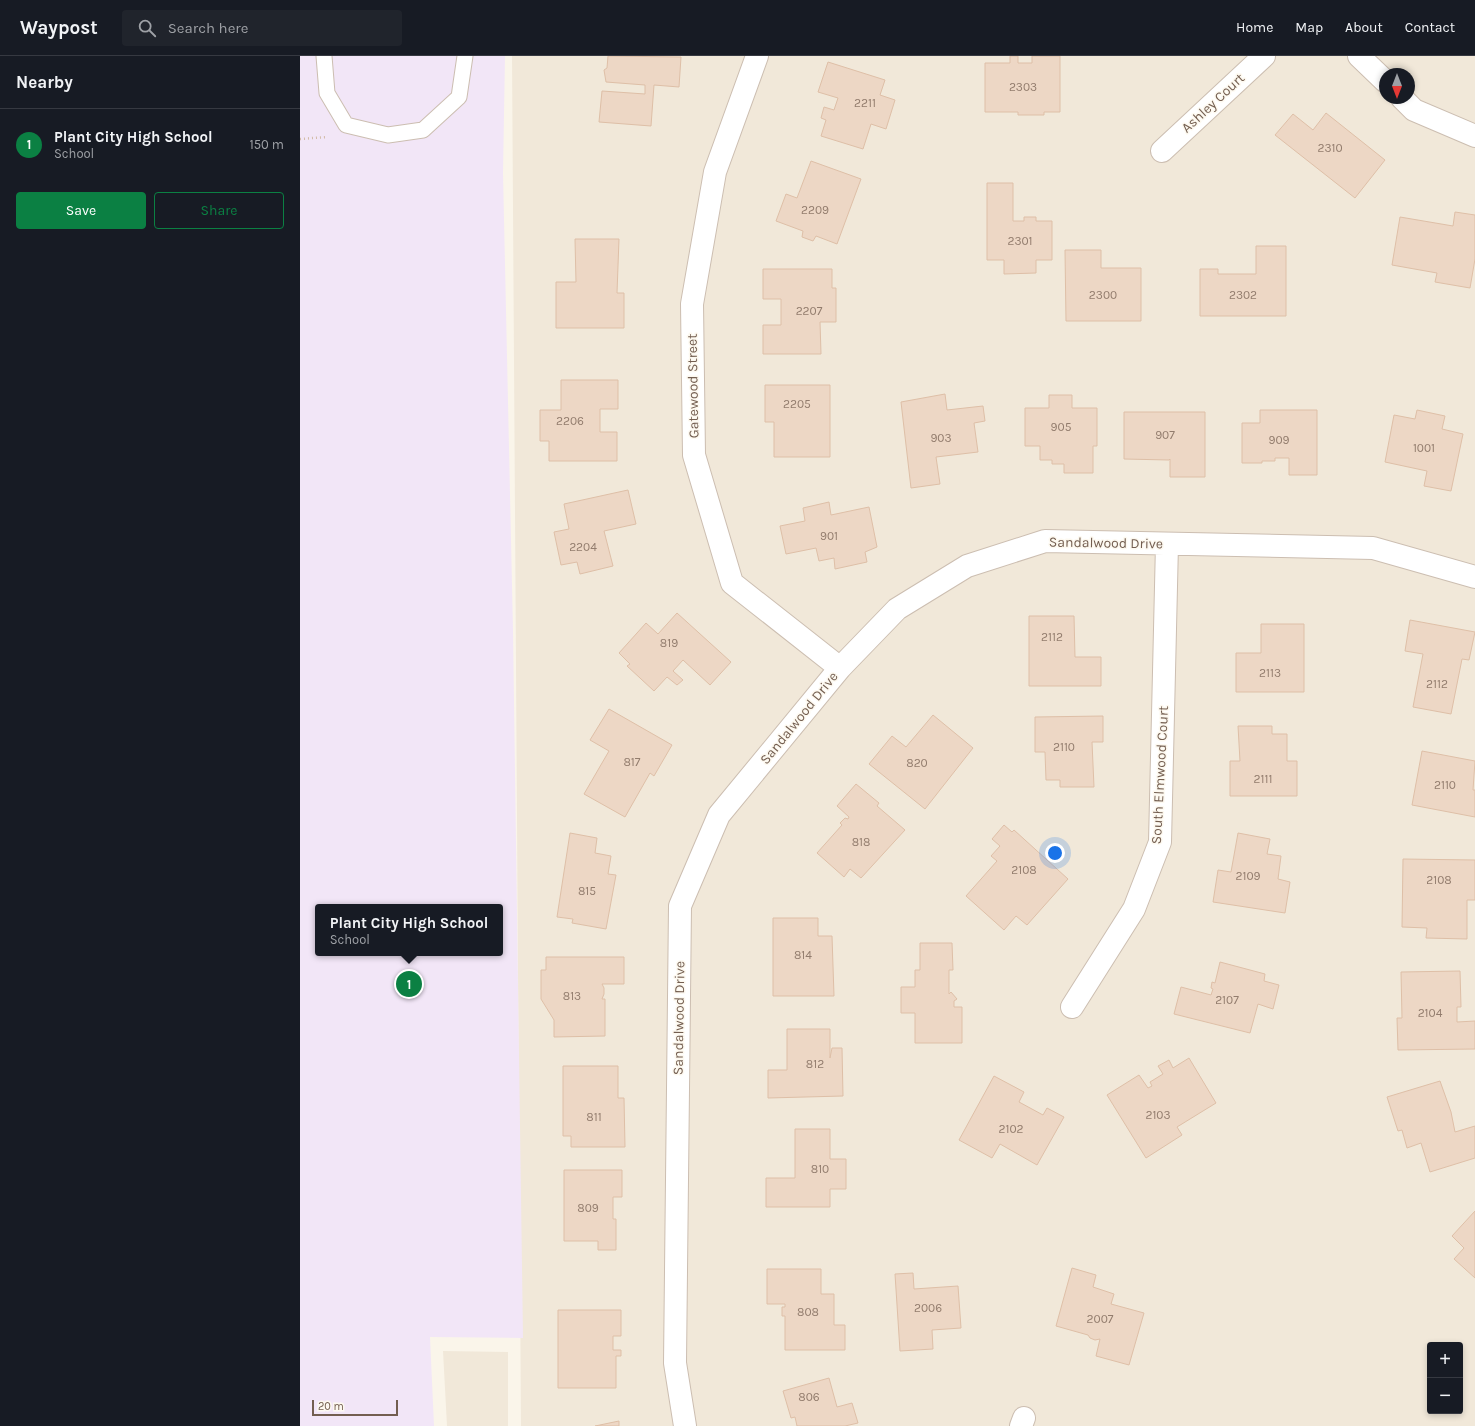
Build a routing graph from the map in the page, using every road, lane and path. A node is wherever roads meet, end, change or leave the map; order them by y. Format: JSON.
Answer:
{"nodes":[{"id":1,"x":324,"y":56,"type":"edge"},
{"id":2,"x":465,"y":56,"type":"edge"},
{"id":3,"x":757,"y":56,"type":"edge"},
{"id":4,"x":1264,"y":56,"type":"edge"},
{"id":5,"x":1359,"y":56,"type":"edge"},
{"id":6,"x":1379,"y":75,"type":"edge"},
{"id":7,"x":1408,"y":104,"type":"edge"},
{"id":8,"x":1475,"y":136,"type":"edge"},
{"id":9,"x":325,"y":138,"type":"dead end"},
{"id":10,"x":300,"y":139,"type":"edge"},
{"id":11,"x":1162,"y":151,"type":"dead end"},
{"id":12,"x":1167,"y":544,"type":"junction"},
{"id":13,"x":1475,"y":577,"type":"edge"},
{"id":14,"x":840,"y":668,"type":"junction"},
{"id":15,"x":1072,"y":1007,"type":"dead end"},
{"id":16,"x":685,"y":1426,"type":"edge"}],
"edges":[{"from":1,"to":2,"type":"lane"},
{"from":3,"to":14,"type":"street","name":"Gatewood Street"},
{"from":4,"to":11,"type":"street","name":"Ashley Court"},
{"from":5,"to":6,"type":"street"},
{"from":7,"to":8,"type":"street"},
{"from":9,"to":10,"type":"path"},
{"from":12,"to":13,"type":"street","name":"Sandalwood Drive"},
{"from":12,"to":14,"type":"street","name":"Sandalwood Drive"},
{"from":12,"to":15,"type":"street","name":"South Elmwood Court"},
{"from":14,"to":16,"type":"street","name":"Sandalwood Drive"}]}
